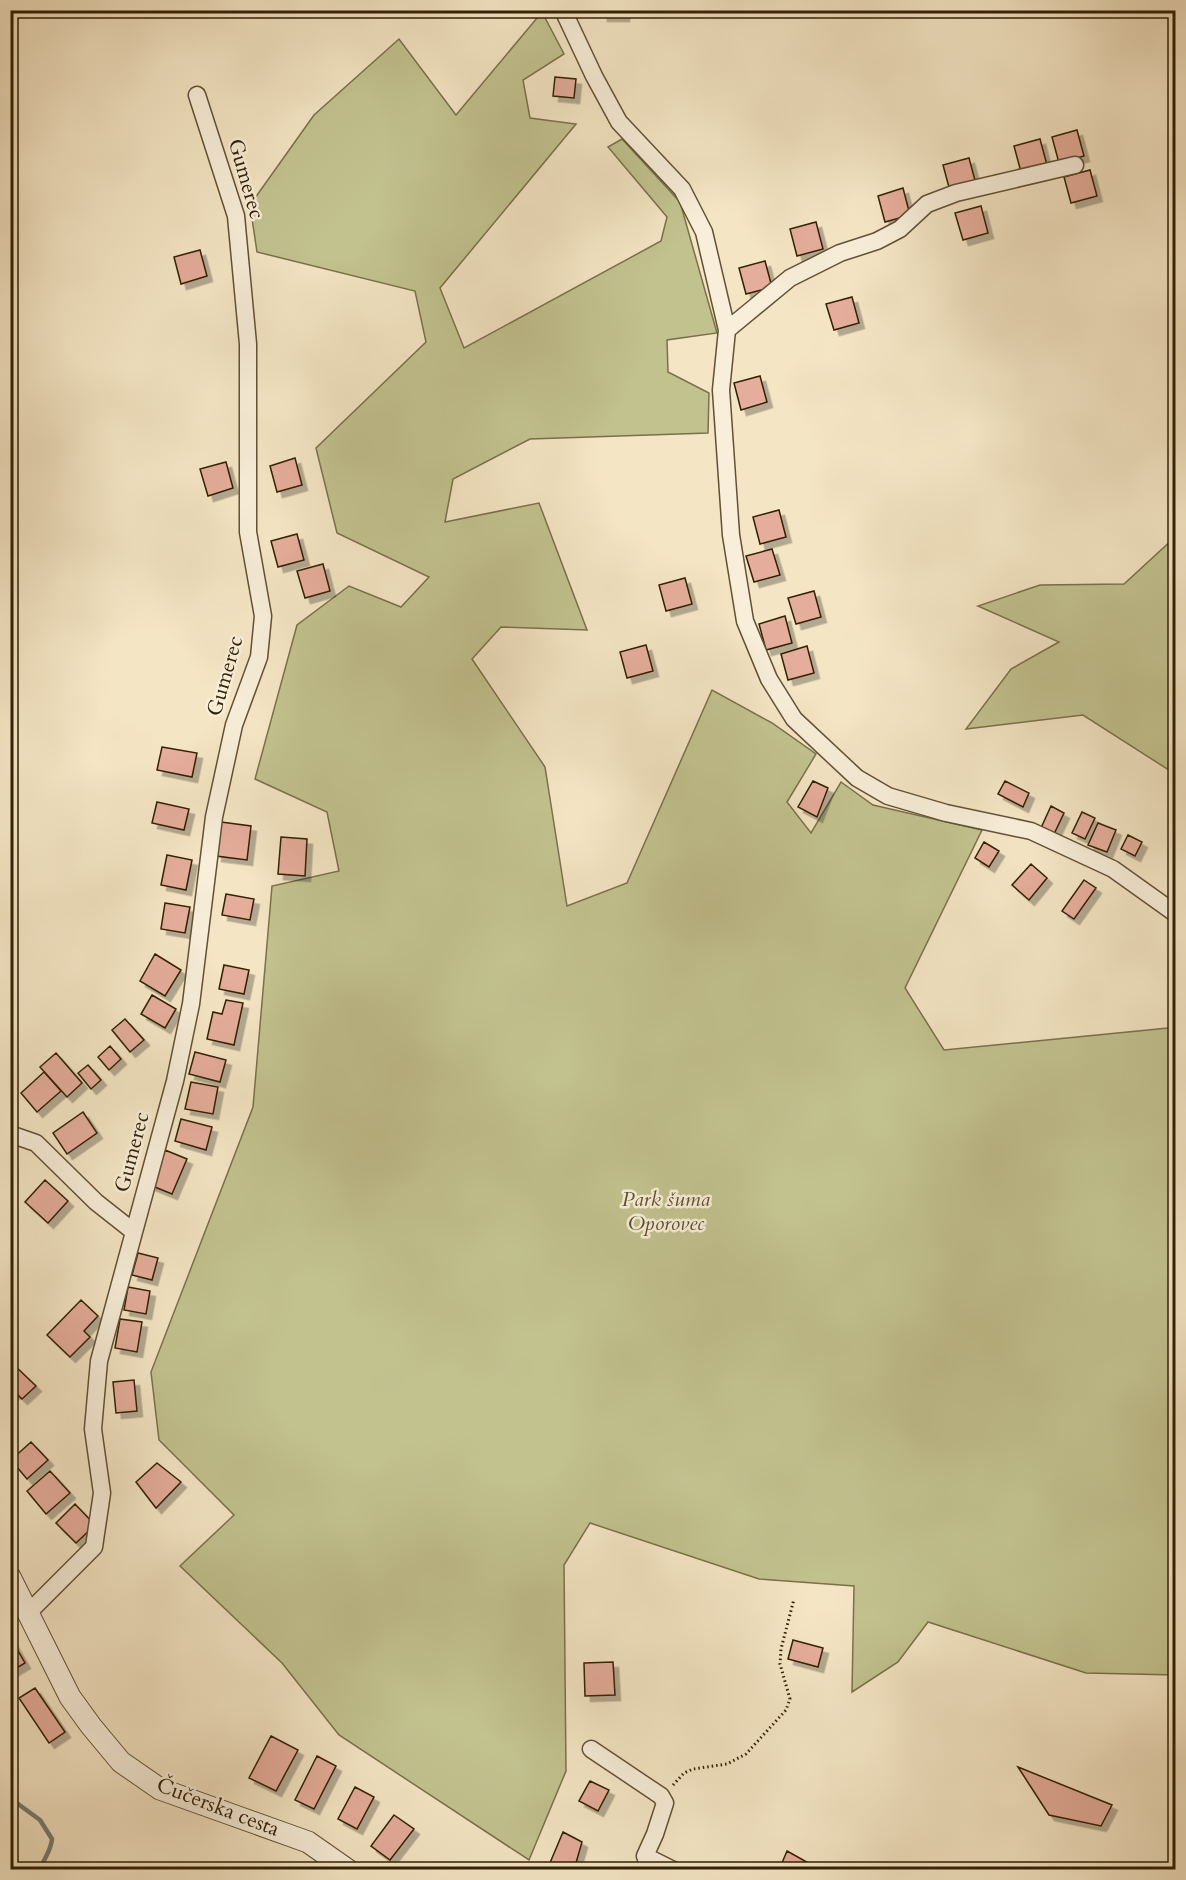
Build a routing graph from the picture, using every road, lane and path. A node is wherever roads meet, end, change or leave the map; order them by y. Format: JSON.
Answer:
{"nodes":[{"id":1,"x":563,"y":10,"type":"edge"},
{"id":2,"x":196,"y":95,"type":"dead end"},
{"id":3,"x":1075,"y":165,"type":"dead end"},
{"id":4,"x":727,"y":330,"type":"junction"},
{"id":5,"x":1176,"y":914,"type":"edge"},
{"id":6,"x":10,"y":1134,"type":"edge"},
{"id":7,"x":134,"y":1232,"type":"junction"},
{"id":8,"x":10,"y":1577,"type":"edge"},
{"id":9,"x":794,"y":1599,"type":"dead end"},
{"id":10,"x":28,"y":1613,"type":"junction"},
{"id":11,"x":591,"y":1749,"type":"dead end"},
{"id":12,"x":665,"y":1803,"type":"junction"},
{"id":13,"x":641,"y":1863,"type":"edge"},
{"id":14,"x":348,"y":1869,"type":"edge"},
{"id":15,"x":673,"y":1869,"type":"edge"}],
"edges":[{"from":1,"to":4,"type":"street"},
{"from":2,"to":7,"type":"street","name":"Gumerec"},
{"from":3,"to":4,"type":"street"},
{"from":4,"to":5,"type":"street"},
{"from":6,"to":7,"type":"street","name":"Gumerec"},
{"from":7,"to":10,"type":"street","name":"Gumerec"},
{"from":8,"to":10,"type":"street","name":"Čučerska cesta"},
{"from":9,"to":12,"type":"path"},
{"from":10,"to":14,"type":"street","name":"Čučerska cesta"},
{"from":11,"to":12,"type":"street"},
{"from":12,"to":13,"type":"street"},
{"from":13,"to":15,"type":"street"}]}
